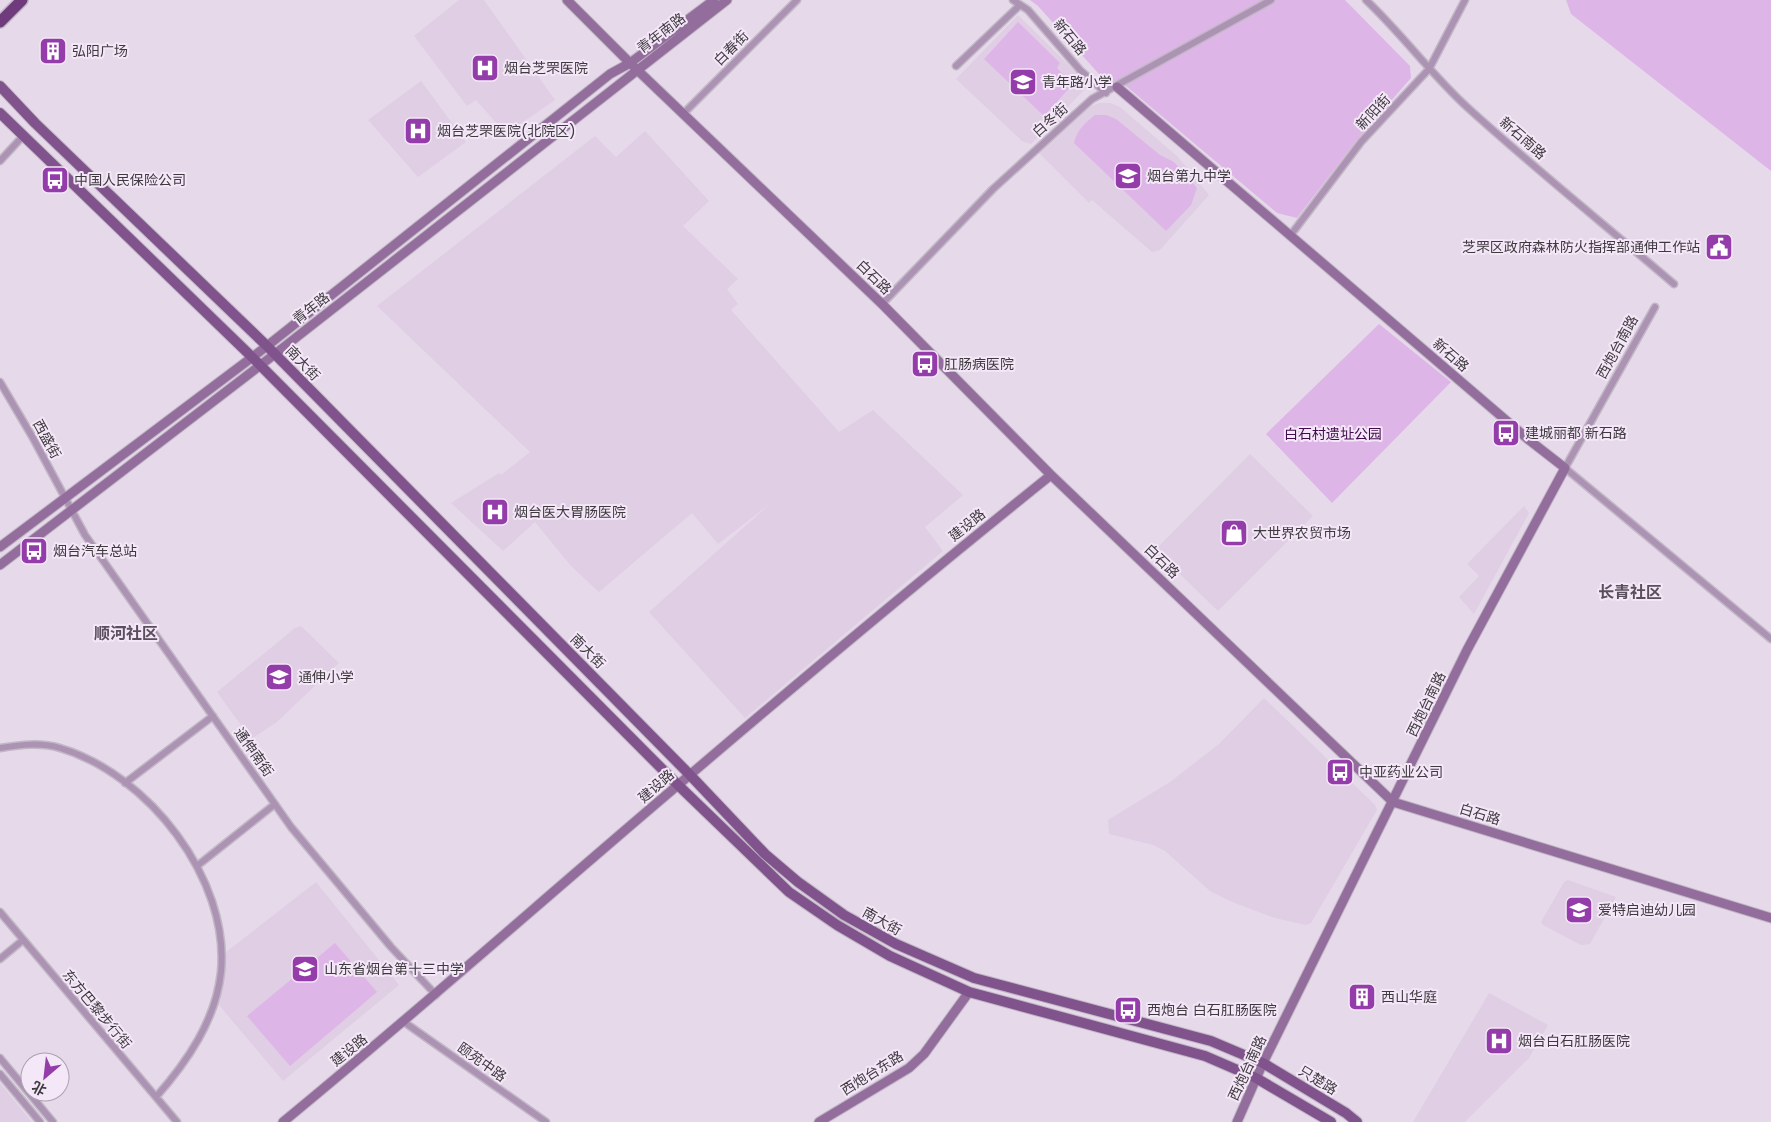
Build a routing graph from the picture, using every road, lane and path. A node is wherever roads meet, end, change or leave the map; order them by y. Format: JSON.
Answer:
{"nodes":[{"id":1,"x":22,"y":0,"type":"edge"},
{"id":2,"x":567,"y":0,"type":"edge"},
{"id":3,"x":714,"y":0,"type":"edge"},
{"id":4,"x":727,"y":0,"type":"edge"},
{"id":5,"x":797,"y":0,"type":"edge"},
{"id":6,"x":1013,"y":0,"type":"edge"},
{"id":7,"x":1271,"y":0,"type":"edge"},
{"id":8,"x":1366,"y":0,"type":"edge"},
{"id":9,"x":1465,"y":0,"type":"edge"},
{"id":10,"x":1020,"y":5,"type":"junction"},
{"id":11,"x":0,"y":22,"type":"edge"},
{"id":12,"x":633,"y":66,"type":"junction"},
{"id":13,"x":956,"y":66,"type":"dead end"},
{"id":14,"x":1429,"y":69,"type":"junction"},
{"id":15,"x":0,"y":86,"type":"edge"},
{"id":16,"x":1117,"y":87,"type":"junction"},
{"id":17,"x":1106,"y":93,"type":"junction"},
{"id":18,"x":0,"y":113,"type":"edge"},
{"id":19,"x":683,"y":114,"type":"junction"},
{"id":20,"x":23,"y":136,"type":"junction"},
{"id":21,"x":0,"y":161,"type":"edge"},
{"id":22,"x":1290,"y":236,"type":"junction"},
{"id":23,"x":1674,"y":284,"type":"dead end"},
{"id":24,"x":882,"y":304,"type":"junction"},
{"id":25,"x":1655,"y":307,"type":"dead end"},
{"id":26,"x":267,"y":346,"type":"junction"},
{"id":27,"x":275,"y":354,"type":"junction"},
{"id":28,"x":252,"y":357,"type":"junction"},
{"id":29,"x":260,"y":366,"type":"junction"},
{"id":30,"x":0,"y":382,"type":"edge"},
{"id":31,"x":1565,"y":468,"type":"junction"},
{"id":32,"x":1051,"y":476,"type":"junction"},
{"id":33,"x":65,"y":498,"type":"junction"},
{"id":34,"x":71,"y":509,"type":"junction"},
{"id":35,"x":0,"y":547,"type":"edge"},
{"id":36,"x":0,"y":565,"type":"edge"},
{"id":37,"x":1771,"y":639,"type":"edge"},
{"id":38,"x":213,"y":716,"type":"junction"},
{"id":39,"x":0,"y":748,"type":"edge"},
{"id":40,"x":690,"y":774,"type":"junction"},
{"id":41,"x":125,"y":783,"type":"junction"},
{"id":42,"x":678,"y":785,"type":"junction"},
{"id":43,"x":1393,"y":802,"type":"junction"},
{"id":44,"x":275,"y":804,"type":"junction"},
{"id":45,"x":197,"y":866,"type":"junction"},
{"id":46,"x":0,"y":912,"type":"edge"},
{"id":47,"x":1771,"y":918,"type":"edge"},
{"id":48,"x":23,"y":940,"type":"junction"},
{"id":49,"x":0,"y":959,"type":"edge"},
{"id":50,"x":969,"y":992,"type":"junction"},
{"id":51,"x":436,"y":995,"type":"junction"},
{"id":52,"x":404,"y":1022,"type":"junction"},
{"id":53,"x":0,"y":1058,"type":"edge"},
{"id":54,"x":1263,"y":1063,"type":"junction"},
{"id":55,"x":0,"y":1074,"type":"edge"},
{"id":56,"x":1256,"y":1078,"type":"junction"},
{"id":57,"x":156,"y":1097,"type":"junction"},
{"id":58,"x":40,"y":1122,"type":"edge"},
{"id":59,"x":53,"y":1122,"type":"edge"},
{"id":60,"x":177,"y":1122,"type":"edge"},
{"id":61,"x":283,"y":1122,"type":"edge"},
{"id":62,"x":546,"y":1122,"type":"edge"},
{"id":63,"x":819,"y":1122,"type":"edge"},
{"id":64,"x":1238,"y":1122,"type":"edge"},
{"id":65,"x":1331,"y":1122,"type":"edge"},
{"id":66,"x":1357,"y":1122,"type":"edge"}],
"edges":[{"from":1,"to":11,"type":"highway"},
{"from":2,"to":12,"type":"street","name":"白石路"},
{"from":3,"to":12,"type":"street","name":"青年南路"},
{"from":4,"to":12,"type":"street","name":"青年南路"},
{"from":5,"to":19,"type":"street","name":"白春街"},
{"from":6,"to":10,"type":"street","name":"新石路"},
{"from":7,"to":16,"type":"street","name":"白冬街"},
{"from":8,"to":14,"type":"street","name":"新石南路"},
{"from":9,"to":14,"type":"street","name":"新阳街"},
{"from":10,"to":13,"type":"street"},
{"from":10,"to":17,"type":"street","name":"新石路"},
{"from":12,"to":19,"type":"street","name":"白石路"},
{"from":12,"to":26,"type":"street","name":"青年路"},
{"from":12,"to":27,"type":"street","name":"青年路"},
{"from":14,"to":22,"type":"street","name":"新阳街"},
{"from":14,"to":23,"type":"street","name":"新石南路"},
{"from":15,"to":26,"type":"main road","name":"南大街"},
{"from":16,"to":17,"type":"street","name":"白冬街"},
{"from":16,"to":22,"type":"street","name":"新石路"},
{"from":17,"to":24,"type":"street","name":"白冬街"},
{"from":18,"to":20,"type":"main road","name":"南大街"},
{"from":19,"to":24,"type":"street","name":"白石路"},
{"from":20,"to":21,"type":"street"},
{"from":20,"to":28,"type":"main road","name":"南大街"},
{"from":22,"to":31,"type":"street","name":"新石路"},
{"from":24,"to":32,"type":"street","name":"白石路"},
{"from":25,"to":31,"type":"street","name":"西炮台南路"},
{"from":26,"to":27,"type":"main road","name":"南大街"},
{"from":26,"to":28,"type":"street","name":"青年路"},
{"from":27,"to":29,"type":"street","name":"青年路"},
{"from":27,"to":40,"type":"main road","name":"南大街"},
{"from":28,"to":29,"type":"main road","name":"南大街"},
{"from":28,"to":33,"type":"street","name":"青年路"},
{"from":29,"to":34,"type":"street","name":"青年路"},
{"from":29,"to":42,"type":"main road","name":"南大街"},
{"from":30,"to":33,"type":"street","name":"西盛街"},
{"from":31,"to":37,"type":"street","name":"新石路"},
{"from":31,"to":43,"type":"street","name":"西炮台南路"},
{"from":32,"to":40,"type":"street","name":"建设路"},
{"from":32,"to":43,"type":"street","name":"白石路"},
{"from":33,"to":34,"type":"street","name":"西盛街"},
{"from":33,"to":35,"type":"street","name":"青年路"},
{"from":34,"to":36,"type":"street","name":"青年路"},
{"from":34,"to":38,"type":"street","name":"通伸南街"},
{"from":38,"to":41,"type":"street"},
{"from":38,"to":44,"type":"street","name":"通伸南街"},
{"from":39,"to":41,"type":"street"},
{"from":40,"to":42,"type":"street","name":"建设路"},
{"from":40,"to":54,"type":"main road","name":"南大街"},
{"from":41,"to":45,"type":"street"},
{"from":42,"to":50,"type":"main road","name":"南大街"},
{"from":42,"to":51,"type":"street","name":"建设路"},
{"from":43,"to":47,"type":"street","name":"白石路"},
{"from":43,"to":54,"type":"street","name":"西炮台南路"},
{"from":44,"to":45,"type":"street"},
{"from":44,"to":51,"type":"street","name":"通伸南街"},
{"from":45,"to":57,"type":"street"},
{"from":46,"to":48,"type":"street","name":"东方巴黎步行街"},
{"from":48,"to":49,"type":"street"},
{"from":48,"to":57,"type":"street","name":"东方巴黎步行街"},
{"from":50,"to":56,"type":"main road","name":"南大街"},
{"from":50,"to":63,"type":"street","name":"西炮台东路"},
{"from":51,"to":52,"type":"street","name":"建设路"},
{"from":52,"to":61,"type":"street","name":"建设路"},
{"from":52,"to":62,"type":"street","name":"颐苑中路"},
{"from":53,"to":59,"type":"street"},
{"from":54,"to":56,"type":"street","name":"西炮台南路"},
{"from":54,"to":66,"type":"main road","name":"只楚路"},
{"from":55,"to":58,"type":"street"},
{"from":56,"to":64,"type":"street","name":"西炮台南路"},
{"from":56,"to":65,"type":"main road"},
{"from":57,"to":60,"type":"street","name":"东方巴黎步行街"}]}
